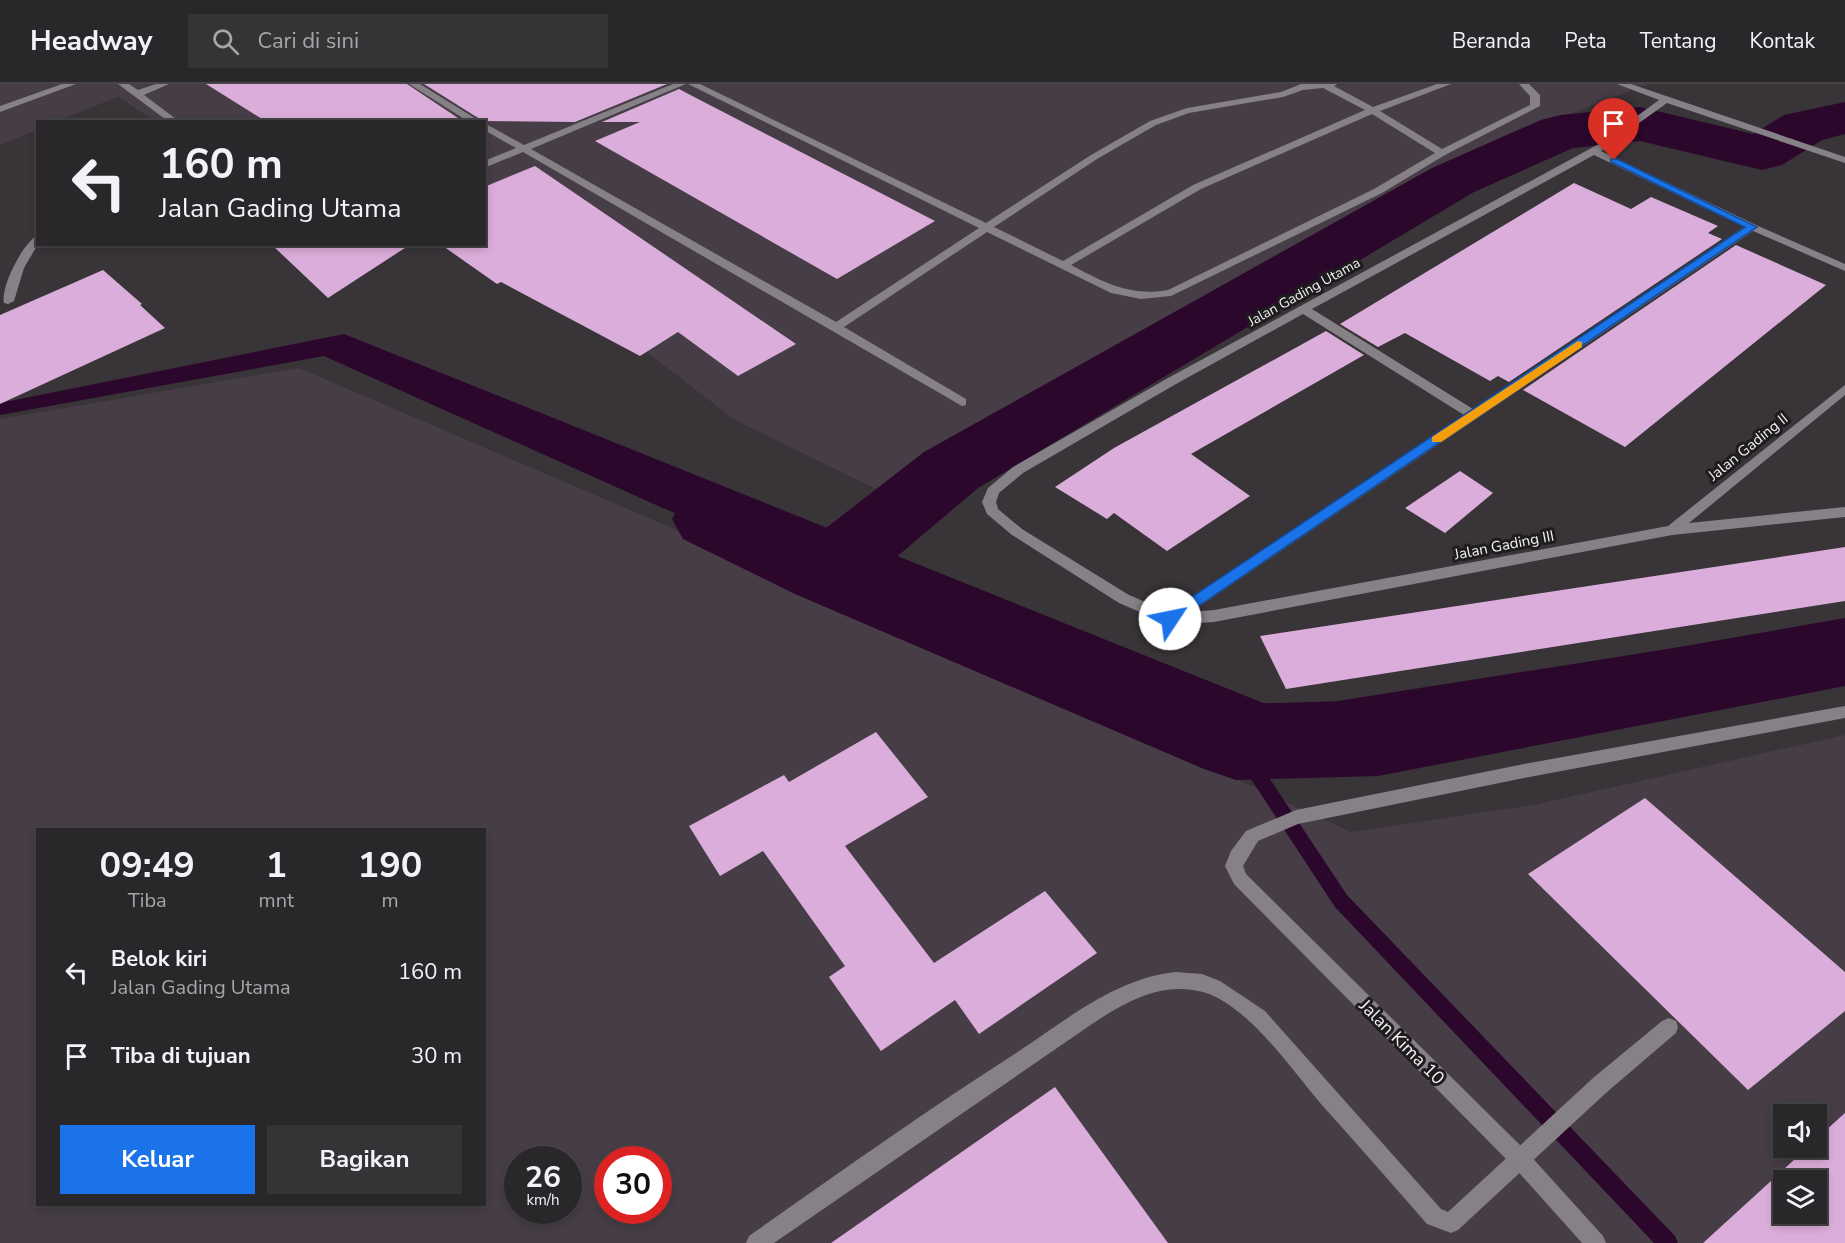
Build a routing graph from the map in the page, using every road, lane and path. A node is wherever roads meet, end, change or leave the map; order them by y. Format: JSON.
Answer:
{"nodes":[{"id":1,"x":72,"y":84,"type":"edge"},
{"id":2,"x":123,"y":84,"type":"edge"},
{"id":3,"x":164,"y":84,"type":"edge"},
{"id":4,"x":414,"y":84,"type":"edge"},
{"id":5,"x":681,"y":84,"type":"edge"},
{"id":6,"x":693,"y":84,"type":"edge"},
{"id":7,"x":1446,"y":84,"type":"edge"},
{"id":8,"x":1524,"y":84,"type":"edge"},
{"id":9,"x":1622,"y":84,"type":"edge"},
{"id":10,"x":1328,"y":85,"type":"edge"},
{"id":11,"x":1303,"y":86,"type":"edge"},
{"id":12,"x":137,"y":94,"type":"junction"},
{"id":13,"x":1665,"y":100,"type":"junction"},
{"id":14,"x":0,"y":109,"type":"edge"},
{"id":15,"x":1374,"y":110,"type":"junction"},
{"id":16,"x":173,"y":120,"type":"edge"},
{"id":17,"x":474,"y":120,"type":"edge"},
{"id":18,"x":486,"y":127,"type":"edge"},
{"id":19,"x":1618,"y":134,"type":"tunnel mouth"},
{"id":20,"x":524,"y":149,"type":"junction"},
{"id":21,"x":1442,"y":153,"type":"junction"},
{"id":22,"x":1845,"y":160,"type":"edge"},
{"id":23,"x":486,"y":164,"type":"edge"},
{"id":24,"x":1752,"y":227,"type":"junction"},
{"id":25,"x":985,"y":229,"type":"junction"},
{"id":26,"x":36,"y":240,"type":"edge"},
{"id":27,"x":1063,"y":265,"type":"junction"},
{"id":28,"x":1845,"y":268,"type":"edge"},
{"id":29,"x":8,"y":301,"type":"dead end"},
{"id":30,"x":1303,"y":309,"type":"junction"},
{"id":31,"x":836,"y":327,"type":"junction"},
{"id":32,"x":1845,"y":389,"type":"edge"},
{"id":33,"x":962,"y":402,"type":"dead end"},
{"id":34,"x":1474,"y":415,"type":"junction"},
{"id":35,"x":1845,"y":512,"type":"edge"},
{"id":36,"x":1672,"y":530,"type":"junction"},
{"id":37,"x":1170,"y":619,"type":"junction"},
{"id":38,"x":1845,"y":712,"type":"edge"},
{"id":39,"x":1669,"y":1027,"type":"dead end"},
{"id":40,"x":1521,"y":1160,"type":"junction"},
{"id":41,"x":756,"y":1243,"type":"edge"},
{"id":42,"x":1596,"y":1243,"type":"edge"}],
"edges":[{"from":1,"to":14,"type":"street"},
{"from":2,"to":12,"type":"street"},
{"from":3,"to":12,"type":"street"},
{"from":4,"to":17,"type":"street"},
{"from":5,"to":20,"type":"street"},
{"from":6,"to":25,"type":"street"},
{"from":7,"to":15,"type":"street"},
{"from":8,"to":21,"type":"street"},
{"from":9,"to":13,"type":"street"},
{"from":10,"to":11,"type":"street"},
{"from":10,"to":15,"type":"street"},
{"from":11,"to":25,"type":"street"},
{"from":12,"to":16,"type":"street"},
{"from":13,"to":19,"type":"street"},
{"from":13,"to":22,"type":"street"},
{"from":15,"to":21,"type":"street"},
{"from":15,"to":27,"type":"street"},
{"from":18,"to":20,"type":"street"},
{"from":20,"to":23,"type":"street"},
{"from":20,"to":31,"type":"street"},
{"from":21,"to":27,"type":"street"},
{"from":24,"to":28,"type":"street","name":"Jalan Gading Utama"},
{"from":24,"to":30,"type":"street","name":"Jalan Gading Utama"},
{"from":24,"to":34,"type":"street"},
{"from":25,"to":27,"type":"street"},
{"from":25,"to":31,"type":"street"},
{"from":26,"to":29,"type":"street"},
{"from":30,"to":34,"type":"street"},
{"from":30,"to":37,"type":"street","name":"Jalan Gading Utama"},
{"from":31,"to":33,"type":"street"},
{"from":32,"to":36,"type":"street","name":"Jalan Gading II"},
{"from":34,"to":37,"type":"street"},
{"from":35,"to":36,"type":"street","name":"Jalan Gading III"},
{"from":36,"to":37,"type":"street","name":"Jalan Gading III"},
{"from":38,"to":40,"type":"street","name":"Jalan Kima 10"},
{"from":39,"to":40,"type":"street"},
{"from":40,"to":41,"type":"street"},
{"from":40,"to":42,"type":"street","name":"Jalan Kima 10"}]}
